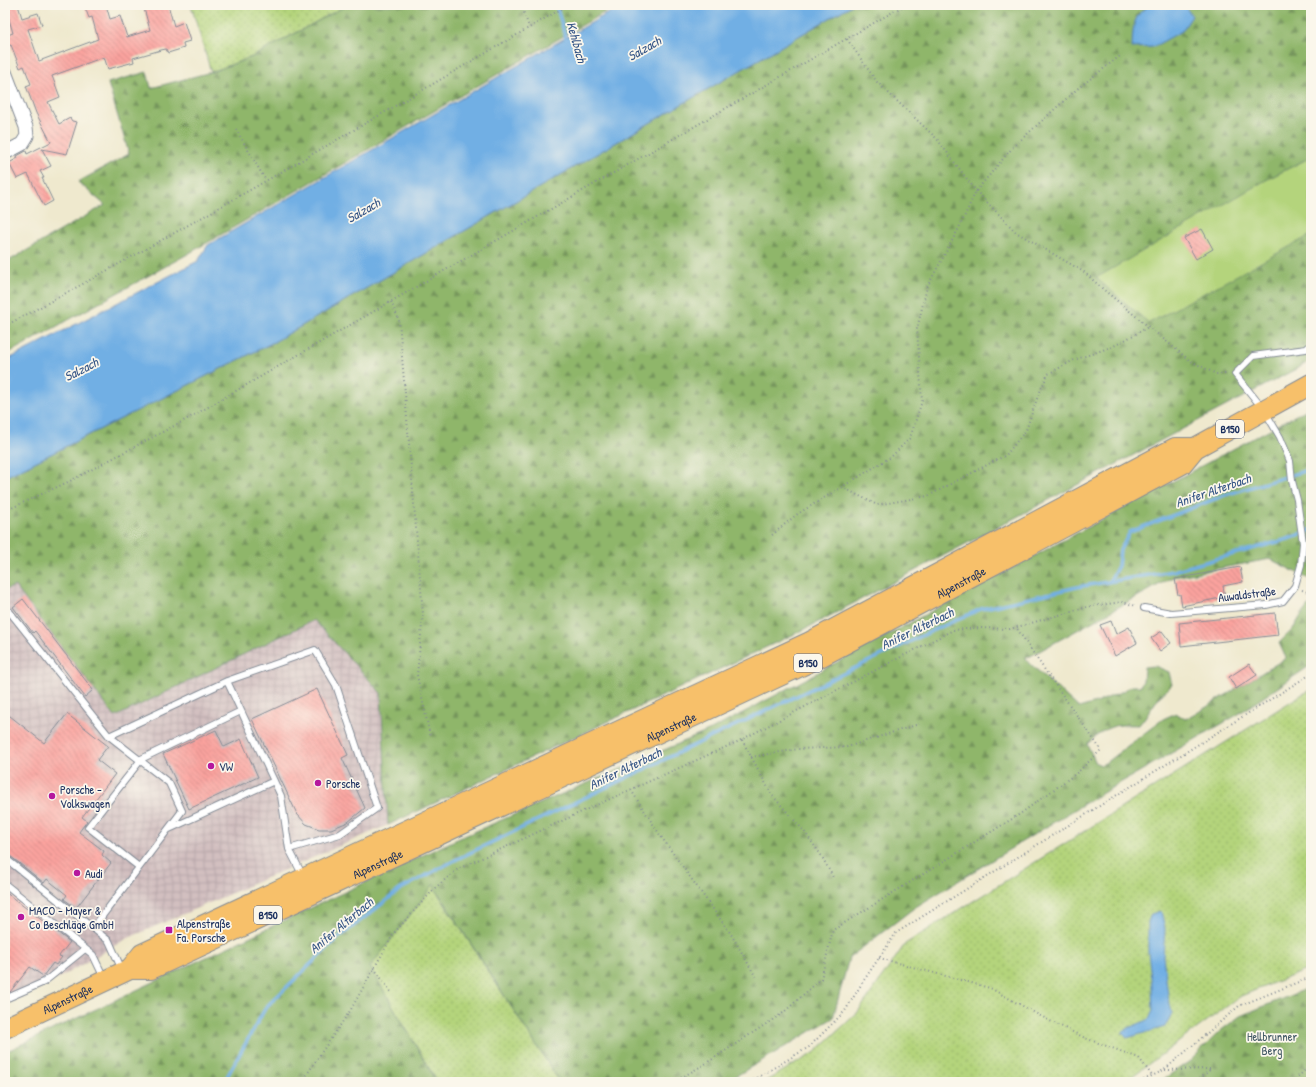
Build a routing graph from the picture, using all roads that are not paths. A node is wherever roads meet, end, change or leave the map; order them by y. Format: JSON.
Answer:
{"nodes":[{"id":1,"x":5,"y":72,"type":"edge"},
{"id":2,"x":5,"y":152,"type":"edge"},
{"id":3,"x":1311,"y":345,"type":"edge"},
{"id":4,"x":1311,"y":384,"type":"edge"},
{"id":5,"x":1264,"y":410,"type":"junction"},
{"id":6,"x":1195,"y":448,"type":"junction"},
{"id":7,"x":5,"y":606,"type":"edge"},
{"id":8,"x":1144,"y":608,"type":"road end"},
{"id":9,"x":227,"y":681,"type":"junction"},
{"id":10,"x":242,"y":711,"type":"junction"},
{"id":11,"x":109,"y":736,"type":"junction"},
{"id":12,"x":140,"y":760,"type":"junction"},
{"id":13,"x":274,"y":780,"type":"junction"},
{"id":14,"x":167,"y":830,"type":"junction"},
{"id":15,"x":289,"y":849,"type":"junction"},
{"id":16,"x":5,"y":858,"type":"edge"},
{"id":17,"x":139,"y":867,"type":"junction"},
{"id":18,"x":304,"y":879,"type":"junction"},
{"id":19,"x":5,"y":884,"type":"edge"},
{"id":20,"x":93,"y":928,"type":"junction"},
{"id":21,"x":85,"y":949,"type":"junction"},
{"id":22,"x":127,"y":971,"type":"junction"},
{"id":23,"x":105,"y":981,"type":"junction"},
{"id":24,"x":5,"y":999,"type":"edge"},
{"id":25,"x":5,"y":1028,"type":"edge"}],
"edges":[{"from":1,"to":2,"type":"street"},
{"from":3,"to":5,"type":"lane","name":"Auwaldstraße"},
{"from":4,"to":5,"type":"main road","name":"Alpenstraße","number":"B150"},
{"from":5,"to":6,"type":"main road","name":"Alpenstraße","number":"B150"},
{"from":5,"to":8,"type":"lane","name":"Auwaldstraße"},
{"from":6,"to":18,"type":"main road","name":"Alpenstraße","number":"B150"},
{"from":6,"to":22,"type":"main road","name":"Alpenstraße","number":"B150"},
{"from":7,"to":11,"type":"lane"},
{"from":9,"to":10,"type":"lane"},
{"from":9,"to":11,"type":"lane"},
{"from":9,"to":15,"type":"lane"},
{"from":10,"to":12,"type":"lane"},
{"from":10,"to":13,"type":"lane"},
{"from":11,"to":12,"type":"lane"},
{"from":12,"to":14,"type":"lane"},
{"from":12,"to":17,"type":"lane"},
{"from":13,"to":14,"type":"lane"},
{"from":13,"to":15,"type":"lane"},
{"from":14,"to":17,"type":"lane"},
{"from":15,"to":18,"type":"lane"},
{"from":16,"to":20,"type":"lane"},
{"from":17,"to":20,"type":"lane"},
{"from":18,"to":22,"type":"main road","name":"Alpenstraße","number":"B150"},
{"from":19,"to":21,"type":"lane"},
{"from":20,"to":22,"type":"lane"},
{"from":21,"to":23,"type":"lane"},
{"from":21,"to":24,"type":"lane"},
{"from":22,"to":23,"type":"main road","name":"Alpenstraße","number":"B150"},
{"from":23,"to":25,"type":"main road","name":"Alpenstraße","number":"B150"}]}
